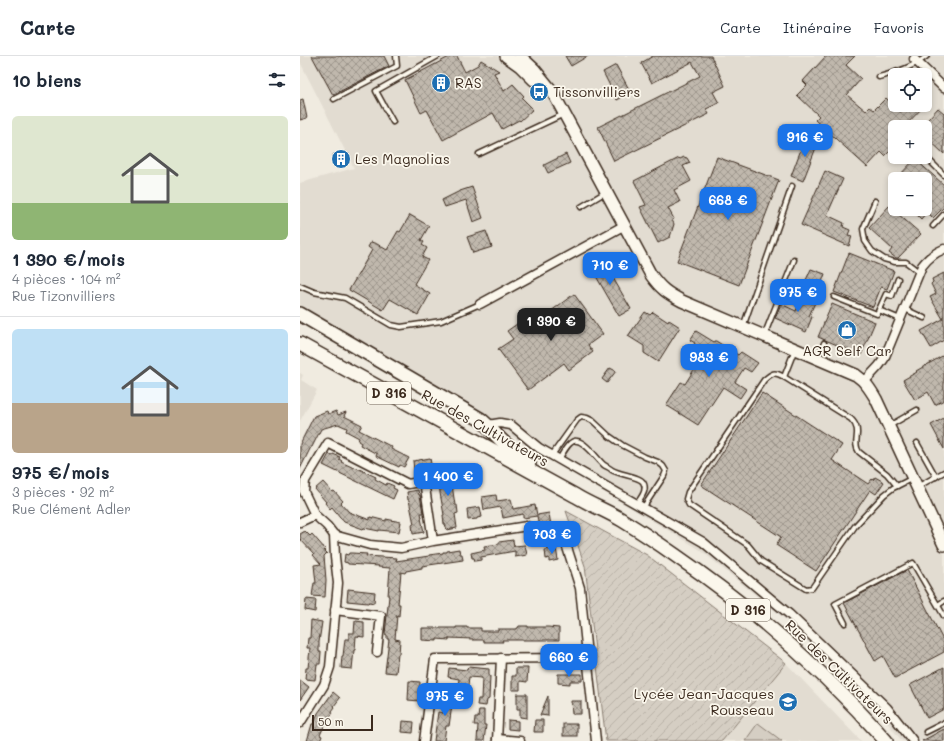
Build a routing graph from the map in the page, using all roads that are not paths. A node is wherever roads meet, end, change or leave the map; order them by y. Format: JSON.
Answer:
{"nodes":[{"id":1,"x":396,"y":56,"type":"edge"},
{"id":2,"x":438,"y":56,"type":"edge"},
{"id":3,"x":927,"y":56,"type":"edge"},
{"id":4,"x":515,"y":58,"type":"edge"},
{"id":5,"x":916,"y":61,"type":"junction"},
{"id":6,"x":879,"y":77,"type":"dead end"},
{"id":7,"x":944,"y":88,"type":"edge"},
{"id":8,"x":334,"y":99,"type":"dead end"},
{"id":9,"x":564,"y":114,"type":"junction"},
{"id":10,"x":393,"y":122,"type":"dead end"},
{"id":11,"x":479,"y":154,"type":"dead end"},
{"id":12,"x":932,"y":163,"type":"edge"},
{"id":13,"x":944,"y":175,"type":"edge"},
{"id":14,"x":792,"y":186,"type":"dead end"},
{"id":15,"x":607,"y":192,"type":"junction"},
{"id":16,"x":875,"y":201,"type":"dead end"},
{"id":17,"x":581,"y":207,"type":"dead end"},
{"id":18,"x":944,"y":214,"type":"edge"},
{"id":19,"x":625,"y":225,"type":"junction"},
{"id":20,"x":933,"y":226,"type":"dead end"},
{"id":21,"x":944,"y":249,"type":"edge"},
{"id":22,"x":794,"y":260,"type":"dead end"},
{"id":23,"x":919,"y":272,"type":"junction"},
{"id":24,"x":898,"y":279,"type":"dead end"},
{"id":25,"x":300,"y":286,"type":"edge"},
{"id":26,"x":834,"y":297,"type":"dead end"},
{"id":27,"x":480,"y":304,"type":"joint"},
{"id":28,"x":904,"y":309,"type":"junction"},
{"id":29,"x":879,"y":310,"type":"junction"},
{"id":30,"x":300,"y":314,"type":"edge"},
{"id":31,"x":924,"y":318,"type":"dead end"},
{"id":32,"x":900,"y":319,"type":"junction"},
{"id":33,"x":743,"y":327,"type":"junction"},
{"id":34,"x":764,"y":336,"type":"junction"},
{"id":35,"x":824,"y":343,"type":"dead end"},
{"id":36,"x":300,"y":344,"type":"edge"},
{"id":37,"x":795,"y":349,"type":"junction"},
{"id":38,"x":300,"y":350,"type":"edge"},
{"id":39,"x":818,"y":359,"type":"junction"},
{"id":40,"x":784,"y":377,"type":"junction"},
{"id":41,"x":864,"y":382,"type":"junction"},
{"id":42,"x":917,"y":410,"type":"dead end"},
{"id":43,"x":488,"y":424,"type":"junction"},
{"id":44,"x":888,"y":426,"type":"junction"},
{"id":45,"x":478,"y":442,"type":"junction"},
{"id":46,"x":917,"y":443,"type":"dead end"},
{"id":47,"x":555,"y":458,"type":"junction"},
{"id":48,"x":944,"y":472,"type":"edge"},
{"id":49,"x":936,"y":477,"type":"junction"},
{"id":50,"x":915,"y":483,"type":"junction"},
{"id":51,"x":897,"y":486,"type":"junction"},
{"id":52,"x":576,"y":496,"type":"junction"},
{"id":53,"x":591,"y":504,"type":"junction"},
{"id":54,"x":640,"y":506,"type":"junction"},
{"id":55,"x":315,"y":514,"type":"junction"},
{"id":56,"x":300,"y":522,"type":"edge"},
{"id":57,"x":334,"y":535,"type":"junction"},
{"id":58,"x":433,"y":541,"type":"junction"},
{"id":59,"x":944,"y":545,"type":"edge"},
{"id":60,"x":944,"y":601,"type":"edge"},
{"id":61,"x":938,"y":605,"type":"junction"},
{"id":62,"x":335,"y":610,"type":"junction"},
{"id":63,"x":944,"y":616,"type":"edge"},
{"id":64,"x":846,"y":623,"type":"dead end"},
{"id":65,"x":377,"y":652,"type":"dead end"},
{"id":66,"x":501,"y":658,"type":"junction"},
{"id":67,"x":588,"y":658,"type":"junction"},
{"id":68,"x":300,"y":723,"type":"edge"},
{"id":69,"x":944,"y":723,"type":"edge"},
{"id":70,"x":926,"y":732,"type":"dead end"},
{"id":71,"x":497,"y":740,"type":"edge"},
{"id":72,"x":424,"y":741,"type":"edge"},
{"id":73,"x":520,"y":741,"type":"edge"},
{"id":74,"x":596,"y":741,"type":"edge"},
{"id":75,"x":877,"y":741,"type":"edge"},
{"id":76,"x":886,"y":741,"type":"edge"},
{"id":77,"x":913,"y":741,"type":"edge"}],
"edges":[{"from":1,"to":8,"type":"lane"},
{"from":2,"to":10,"type":"lane"},
{"from":3,"to":5,"type":"lane"},
{"from":4,"to":9,"type":"street"},
{"from":5,"to":6,"type":"lane"},
{"from":5,"to":7,"type":"street"},
{"from":9,"to":11,"type":"lane"},
{"from":9,"to":15,"type":"street"},
{"from":12,"to":13,"type":"lane"},
{"from":14,"to":33,"type":"lane"},
{"from":15,"to":17,"type":"lane"},
{"from":15,"to":19,"type":"street"},
{"from":16,"to":23,"type":"lane"},
{"from":18,"to":20,"type":"lane"},
{"from":19,"to":27,"type":"street"},
{"from":19,"to":33,"type":"street"},
{"from":21,"to":23,"type":"street"},
{"from":22,"to":34,"type":"lane"},
{"from":23,"to":28,"type":"street"},
{"from":24,"to":29,"type":"lane"},
{"from":25,"to":27,"type":"lane"},
{"from":26,"to":29,"type":"lane"},
{"from":28,"to":31,"type":"lane"},
{"from":28,"to":32,"type":"street"},
{"from":29,"to":32,"type":"lane"},
{"from":30,"to":43,"type":"main road"},
{"from":32,"to":41,"type":"street"},
{"from":33,"to":34,"type":"street"},
{"from":34,"to":37,"type":"street"},
{"from":35,"to":39,"type":"lane"},
{"from":36,"to":45,"type":"main road","name":"Rue des Cultivateurs","number":"D 316"},
{"from":37,"to":39,"type":"street"},
{"from":37,"to":40,"type":"lane"},
{"from":38,"to":45,"type":"main road"},
{"from":39,"to":41,"type":"street"},
{"from":40,"to":51,"type":"lane"},
{"from":40,"to":51,"type":"lane"},
{"from":41,"to":44,"type":"street"},
{"from":42,"to":44,"type":"lane"},
{"from":43,"to":47,"type":"street"},
{"from":43,"to":52,"type":"main road"},
{"from":44,"to":50,"type":"street"},
{"from":45,"to":52,"type":"main road","name":"Rue des Cultivateurs","number":"D 316"},
{"from":46,"to":49,"type":"lane"},
{"from":47,"to":54,"type":"street"},
{"from":47,"to":54,"type":"lane"},
{"from":47,"to":54,"type":"lane"},
{"from":48,"to":49,"type":"lane"},
{"from":49,"to":50,"type":"lane"},
{"from":50,"to":51,"type":"lane"},
{"from":50,"to":59,"type":"street"},
{"from":52,"to":53,"type":"main road","name":"Rue des Cultivateurs","number":"D 316"},
{"from":53,"to":75,"type":"main road","name":"Rue des Cultivateurs","number":"D 316"},
{"from":53,"to":76,"type":"main road","name":"Rue des Cultivateurs","number":"D 316"},
{"from":54,"to":77,"type":"street"},
{"from":55,"to":56,"type":"street"},
{"from":55,"to":57,"type":"street"},
{"from":55,"to":58,"type":"street"},
{"from":57,"to":58,"type":"street"},
{"from":57,"to":62,"type":"street"},
{"from":58,"to":67,"type":"street"},
{"from":60,"to":61,"type":"lane"},
{"from":61,"to":63,"type":"lane"},
{"from":61,"to":64,"type":"lane"},
{"from":62,"to":65,"type":"street"},
{"from":62,"to":68,"type":"street"},
{"from":66,"to":67,"type":"street"},
{"from":66,"to":71,"type":"street"},
{"from":66,"to":72,"type":"street"},
{"from":67,"to":74,"type":"street"},
{"from":69,"to":70,"type":"lane"},
{"from":71,"to":73,"type":"street"}]}
